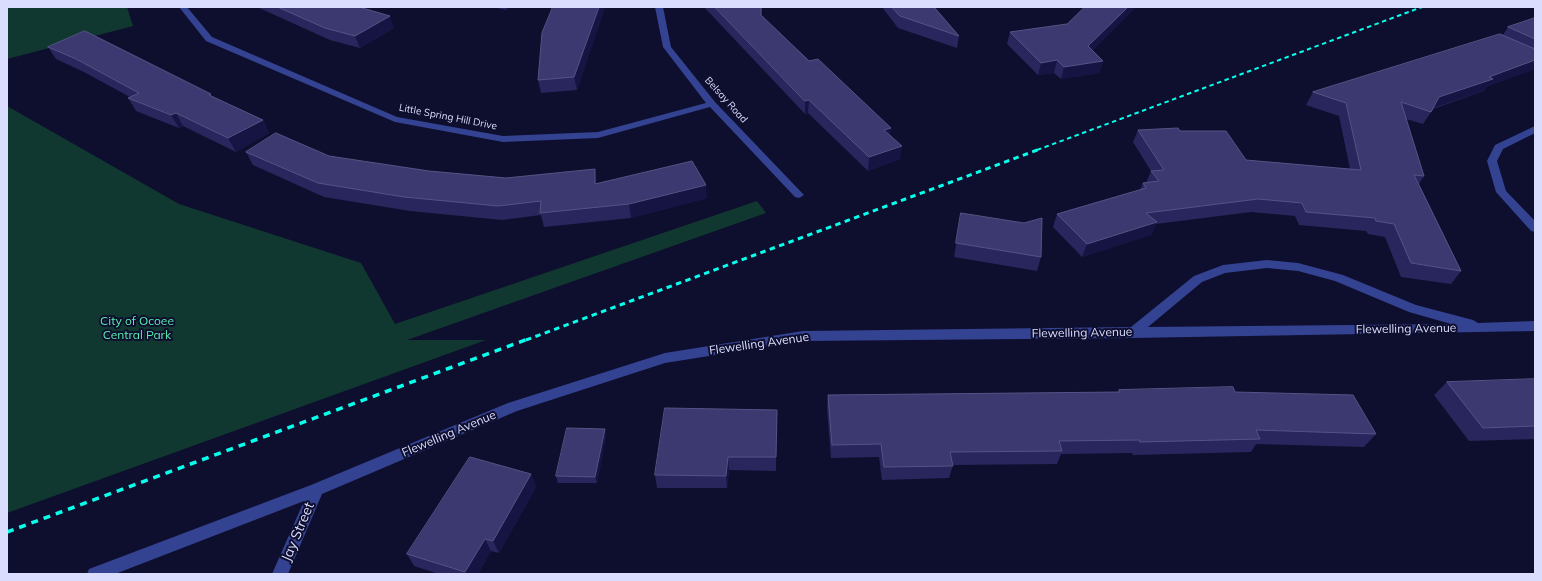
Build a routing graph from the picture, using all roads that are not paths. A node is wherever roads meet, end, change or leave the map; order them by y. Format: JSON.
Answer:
{"nodes":[{"id":1,"x":182,"y":7,"type":"edge"},
{"id":2,"x":659,"y":7,"type":"edge"},
{"id":3,"x":712,"y":104,"type":"junction"},
{"id":4,"x":1535,"y":129,"type":"edge"},
{"id":5,"x":799,"y":195,"type":"dead end"},
{"id":6,"x":1535,"y":228,"type":"edge"},
{"id":7,"x":1535,"y":326,"type":"edge"},
{"id":8,"x":1486,"y":328,"type":"junction"},
{"id":9,"x":1133,"y":333,"type":"junction"},
{"id":10,"x":316,"y":490,"type":"junction"},
{"id":11,"x":95,"y":574,"type":"edge"},
{"id":12,"x":280,"y":574,"type":"edge"}],
"edges":[{"from":1,"to":3,"type":"street","name":"Little Spring Hill Drive"},
{"from":2,"to":3,"type":"street","name":"Belsay Road"},
{"from":3,"to":5,"type":"street","name":"Belsay Road"},
{"from":4,"to":6,"type":"street"},
{"from":7,"to":8,"type":"street","name":"Flewelling Avenue"},
{"from":8,"to":9,"type":"street","name":"Flewelling Avenue"},
{"from":8,"to":9,"type":"street"},
{"from":9,"to":10,"type":"street","name":"Flewelling Avenue"},
{"from":10,"to":11,"type":"street","name":"Flewelling Avenue"},
{"from":10,"to":12,"type":"street","name":"Jay Street"}]}
